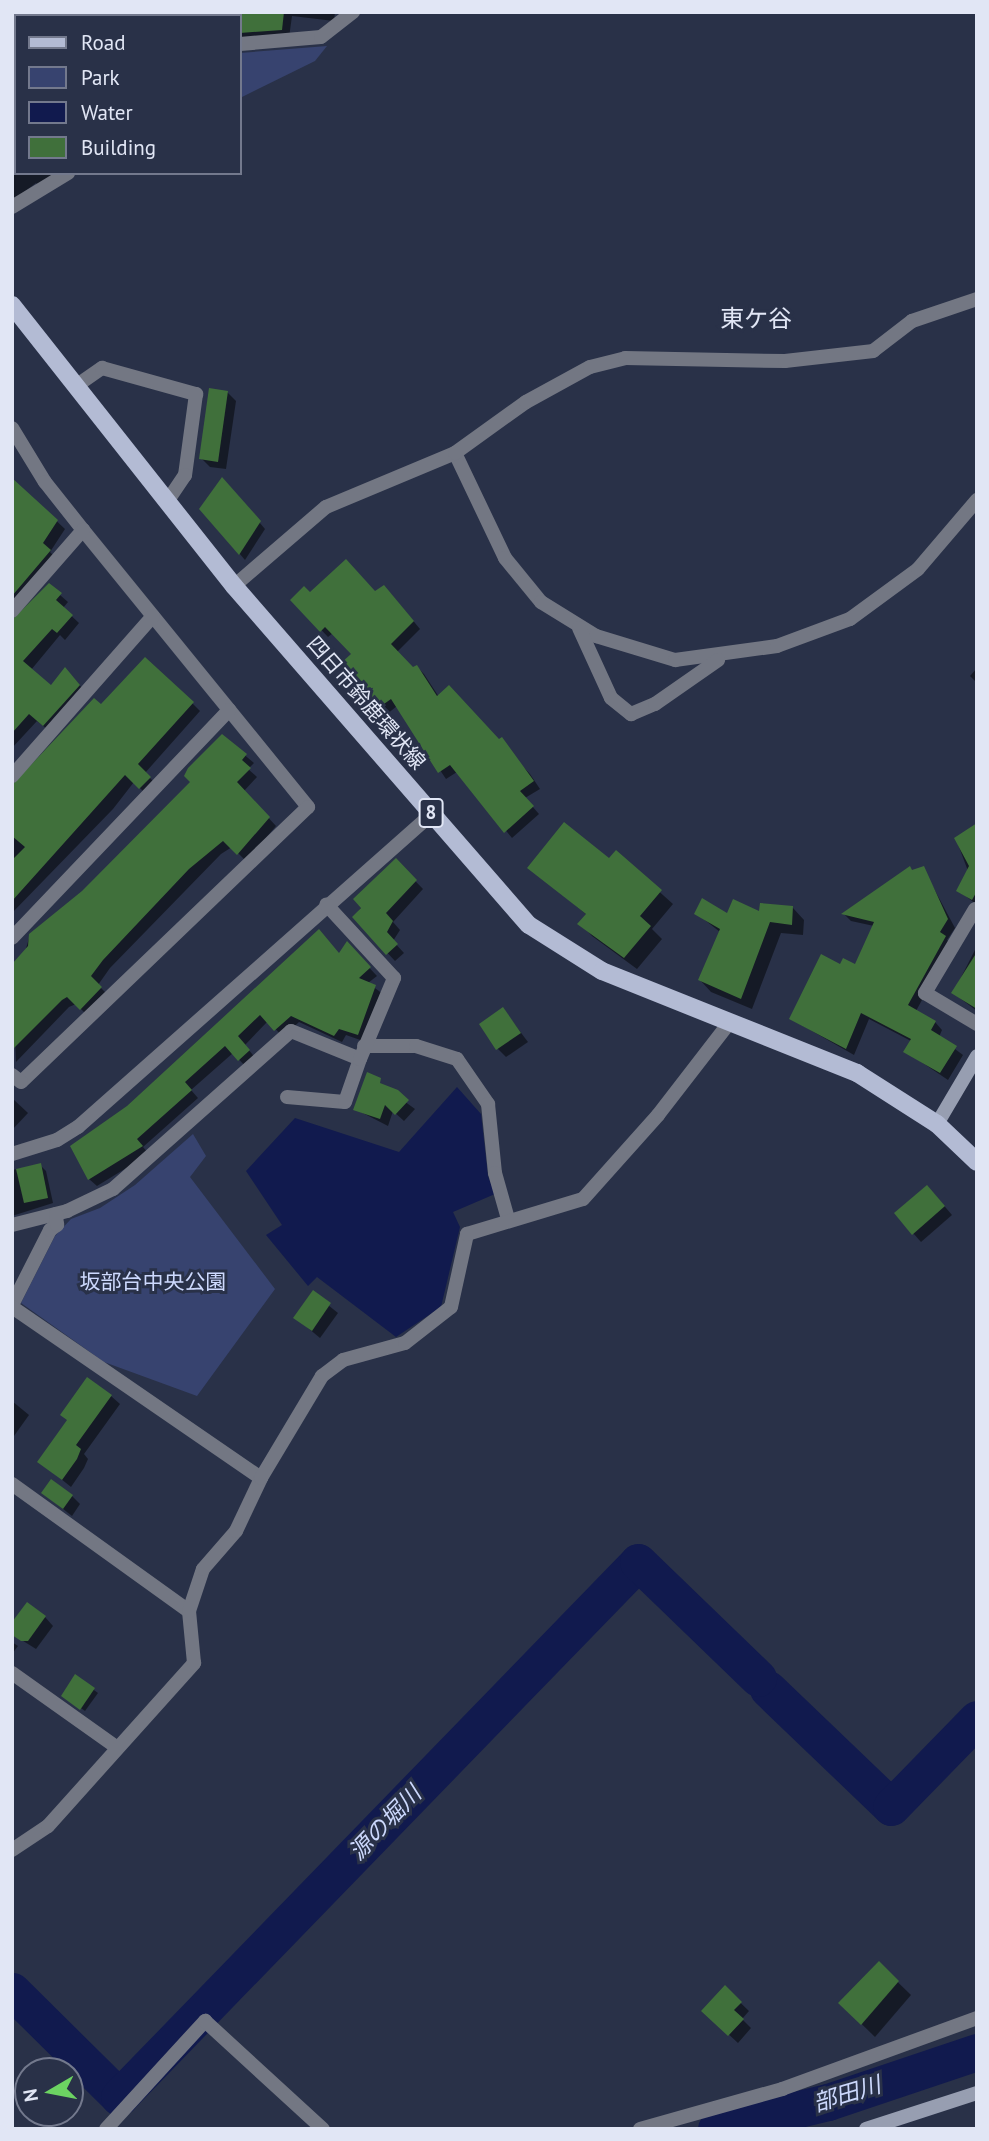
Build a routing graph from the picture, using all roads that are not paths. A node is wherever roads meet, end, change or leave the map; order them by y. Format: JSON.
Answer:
{"nodes":[{"id":1,"x":353,"y":12,"type":"edge"},
{"id":2,"x":242,"y":44,"type":"edge"},
{"id":3,"x":65,"y":175,"type":"edge"},
{"id":4,"x":12,"y":207,"type":"edge"},
{"id":5,"x":977,"y":299,"type":"edge"},
{"id":6,"x":12,"y":304,"type":"edge"},
{"id":7,"x":76,"y":386,"type":"junction"},
{"id":8,"x":14,"y":436,"type":"edge"},
{"id":9,"x":455,"y":453,"type":"junction"},
{"id":10,"x":977,"y":500,"type":"edge"},
{"id":11,"x":167,"y":502,"type":"junction"},
{"id":12,"x":83,"y":530,"type":"junction"},
{"id":13,"x":234,"y":586,"type":"junction"},
{"id":14,"x":12,"y":611,"type":"edge"},
{"id":15,"x":153,"y":616,"type":"junction"},
{"id":16,"x":579,"y":628,"type":"junction"},
{"id":17,"x":726,"y":656,"type":"junction"},
{"id":18,"x":229,"y":710,"type":"junction"},
{"id":19,"x":12,"y":776,"type":"edge"},
{"id":20,"x":432,"y":814,"type":"junction"},
{"id":21,"x":326,"y":904,"type":"junction"},
{"id":22,"x":975,"y":909,"type":"dead end"},
{"id":23,"x":12,"y":938,"type":"edge"},
{"id":24,"x":730,"y":1022,"type":"junction"},
{"id":25,"x":977,"y":1024,"type":"edge"},
{"id":26,"x":362,"y":1053,"type":"junction"},
{"id":27,"x":977,"y":1056,"type":"edge"},
{"id":28,"x":12,"y":1075,"type":"edge"},
{"id":29,"x":288,"y":1097,"type":"dead end"},
{"id":30,"x":937,"y":1124,"type":"junction"},
{"id":31,"x":12,"y":1154,"type":"edge"},
{"id":32,"x":977,"y":1162,"type":"edge"},
{"id":33,"x":56,"y":1214,"type":"junction"},
{"id":34,"x":508,"y":1219,"type":"junction"},
{"id":35,"x":12,"y":1225,"type":"edge"},
{"id":36,"x":12,"y":1306,"type":"edge"},
{"id":37,"x":261,"y":1478,"type":"junction"},
{"id":38,"x":12,"y":1484,"type":"edge"},
{"id":39,"x":189,"y":1611,"type":"junction"},
{"id":40,"x":12,"y":1673,"type":"edge"},
{"id":41,"x":116,"y":1747,"type":"junction"},
{"id":42,"x":12,"y":1850,"type":"edge"},
{"id":43,"x":977,"y":2018,"type":"edge"},
{"id":44,"x":977,"y":2093,"type":"edge"},
{"id":45,"x":106,"y":2129,"type":"edge"},
{"id":46,"x":323,"y":2129,"type":"edge"},
{"id":47,"x":640,"y":2129,"type":"edge"},
{"id":48,"x":866,"y":2129,"type":"edge"}],
"edges":[{"from":1,"to":2,"type":"street"},
{"from":3,"to":4,"type":"street"},
{"from":5,"to":9,"type":"street"},
{"from":6,"to":7,"type":"main road","name":"四日市鈴鹿環状線","number":"8"},
{"from":7,"to":11,"type":"main road","name":"四日市鈴鹿環状線","number":"8"},
{"from":7,"to":11,"type":"street"},
{"from":8,"to":12,"type":"street"},
{"from":9,"to":13,"type":"street"},
{"from":9,"to":16,"type":"street"},
{"from":10,"to":17,"type":"street"},
{"from":11,"to":13,"type":"main road","name":"四日市鈴鹿環状線","number":"8"},
{"from":12,"to":14,"type":"street"},
{"from":12,"to":15,"type":"street"},
{"from":13,"to":20,"type":"main road","name":"四日市鈴鹿環状線","number":"8"},
{"from":15,"to":18,"type":"street"},
{"from":15,"to":19,"type":"street"},
{"from":16,"to":17,"type":"street"},
{"from":16,"to":17,"type":"street"},
{"from":18,"to":23,"type":"street"},
{"from":18,"to":28,"type":"street"},
{"from":20,"to":21,"type":"street"},
{"from":20,"to":24,"type":"main road","name":"四日市鈴鹿環状線","number":"8"},
{"from":21,"to":26,"type":"street"},
{"from":21,"to":31,"type":"street"},
{"from":22,"to":25,"type":"street"},
{"from":24,"to":30,"type":"main road","name":"四日市鈴鹿環状線","number":"8"},
{"from":24,"to":34,"type":"street"},
{"from":26,"to":29,"type":"street"},
{"from":26,"to":33,"type":"street"},
{"from":26,"to":34,"type":"street"},
{"from":27,"to":30,"type":"main road"},
{"from":30,"to":32,"type":"main road","name":"四日市鈴鹿環状線","number":"8"},
{"from":33,"to":35,"type":"street"},
{"from":33,"to":36,"type":"street"},
{"from":34,"to":37,"type":"street"},
{"from":36,"to":37,"type":"street"},
{"from":37,"to":39,"type":"street"},
{"from":38,"to":39,"type":"street"},
{"from":39,"to":41,"type":"street"},
{"from":40,"to":41,"type":"street"},
{"from":41,"to":42,"type":"street"},
{"from":43,"to":47,"type":"street"},
{"from":44,"to":48,"type":"main road"},
{"from":45,"to":46,"type":"street"}]}
